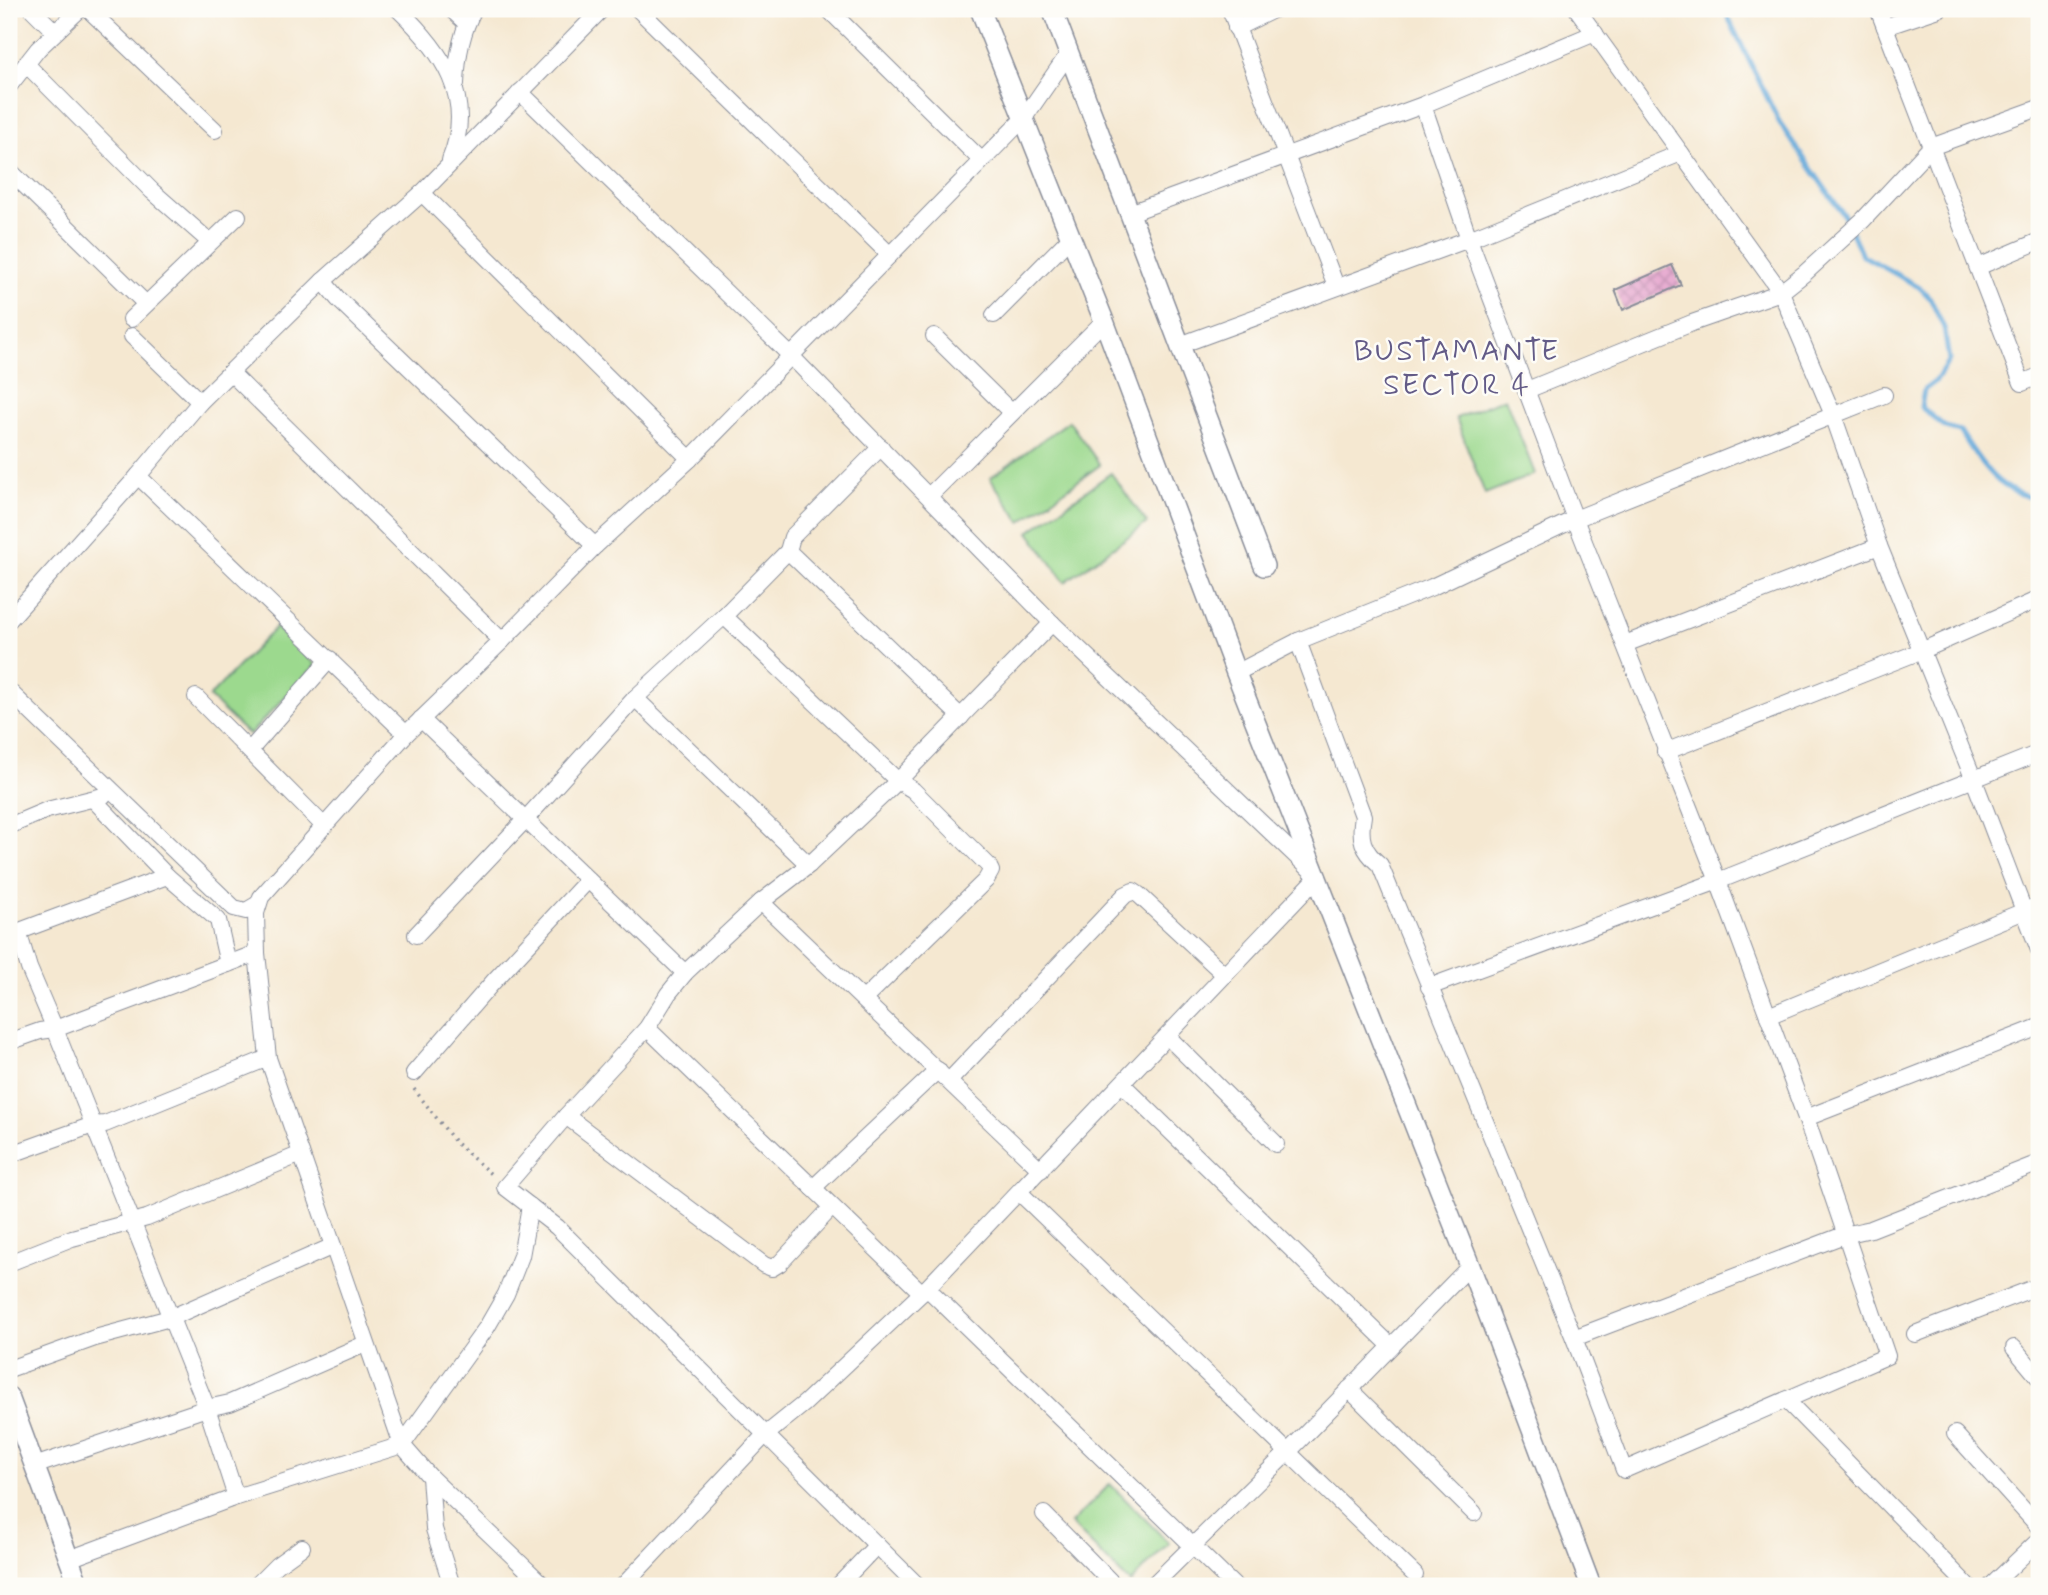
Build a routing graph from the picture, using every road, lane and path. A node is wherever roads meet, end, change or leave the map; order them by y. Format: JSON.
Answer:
{"nodes":[{"id":1,"x":32,"y":9,"type":"edge"},
{"id":2,"x":80,"y":9,"type":"edge"},
{"id":3,"x":88,"y":9,"type":"edge"},
{"id":4,"x":398,"y":9,"type":"edge"},
{"id":5,"x":451,"y":9,"type":"edge"},
{"id":6,"x":602,"y":9,"type":"edge"},
{"id":7,"x":638,"y":9,"type":"edge"},
{"id":8,"x":828,"y":9,"type":"edge"},
{"id":9,"x":980,"y":9,"type":"edge"},
{"id":10,"x":1052,"y":9,"type":"edge"},
{"id":11,"x":1230,"y":9,"type":"edge"},
{"id":12,"x":1275,"y":9,"type":"edge"},
{"id":13,"x":1577,"y":9,"type":"edge"},
{"id":14,"x":1878,"y":9,"type":"edge"},
{"id":15,"x":1939,"y":9,"type":"edge"},
{"id":16,"x":470,"y":16,"type":"edge"},
{"id":17,"x":1885,"y":27,"type":"junction"},
{"id":18,"x":1236,"y":28,"type":"junction"},
{"id":19,"x":55,"y":32,"type":"junction"},
{"id":20,"x":1595,"y":33,"type":"junction"},
{"id":21,"x":1069,"y":53,"type":"junction"},
{"id":22,"x":26,"y":64,"type":"junction"},
{"id":23,"x":9,"y":86,"type":"edge"},
{"id":24,"x":456,"y":87,"type":"junction"},
{"id":25,"x":520,"y":92,"type":"junction"},
{"id":26,"x":1423,"y":105,"type":"junction"},
{"id":27,"x":2039,"y":108,"type":"edge"},
{"id":28,"x":1024,"y":118,"type":"junction"},
{"id":29,"x":215,"y":130,"type":"dead end"},
{"id":30,"x":1931,"y":147,"type":"junction"},
{"id":31,"x":1681,"y":153,"type":"junction"},
{"id":32,"x":1285,"y":155,"type":"junction"},
{"id":33,"x":981,"y":160,"type":"junction"},
{"id":34,"x":448,"y":166,"type":"junction"},
{"id":35,"x":9,"y":170,"type":"edge"},
{"id":36,"x":422,"y":193,"type":"junction"},
{"id":37,"x":1130,"y":213,"type":"junction"},
{"id":38,"x":238,"y":216,"type":"dead end"},
{"id":39,"x":1070,"y":238,"type":"junction"},
{"id":40,"x":1469,"y":239,"type":"junction"},
{"id":41,"x":2039,"y":241,"type":"edge"},
{"id":42,"x":210,"y":242,"type":"junction"},
{"id":43,"x":890,"y":255,"type":"junction"},
{"id":44,"x":1978,"y":267,"type":"junction"},
{"id":45,"x":323,"y":281,"type":"junction"},
{"id":46,"x":1336,"y":286,"type":"junction"},
{"id":47,"x":1781,"y":292,"type":"junction"},
{"id":48,"x":146,"y":304,"type":"junction"},
{"id":49,"x":994,"y":315,"type":"dead end"},
{"id":50,"x":131,"y":319,"type":"dead end"},
{"id":51,"x":1104,"y":321,"type":"junction"},
{"id":52,"x":132,"y":336,"type":"dead end"},
{"id":53,"x":934,"y":336,"type":"dead end"},
{"id":54,"x":1180,"y":345,"type":"junction"},
{"id":55,"x":791,"y":356,"type":"junction"},
{"id":56,"x":230,"y":372,"type":"junction"},
{"id":57,"x":2039,"y":376,"type":"edge"},
{"id":58,"x":1527,"y":390,"type":"junction"},
{"id":59,"x":1884,"y":395,"type":"dead end"},
{"id":60,"x":200,"y":402,"type":"junction"},
{"id":61,"x":1011,"y":412,"type":"junction"},
{"id":62,"x":1833,"y":415,"type":"junction"},
{"id":63,"x":881,"y":447,"type":"junction"},
{"id":64,"x":690,"y":459,"type":"junction"},
{"id":65,"x":138,"y":475,"type":"junction"},
{"id":66,"x":929,"y":496,"type":"junction"},
{"id":67,"x":1576,"y":519,"type":"junction"},
{"id":68,"x":595,"y":546,"type":"junction"},
{"id":69,"x":1880,"y":546,"type":"junction"},
{"id":70,"x":789,"y":551,"type":"junction"},
{"id":71,"x":1264,"y":566,"type":"dead end"},
{"id":72,"x":2039,"y":599,"type":"edge"},
{"id":73,"x":724,"y":616,"type":"junction"},
{"id":74,"x":9,"y":620,"type":"edge"},
{"id":75,"x":1052,"y":623,"type":"junction"},
{"id":76,"x":502,"y":641,"type":"junction"},
{"id":77,"x":1298,"y":641,"type":"junction"},
{"id":78,"x":1625,"y":644,"type":"junction"},
{"id":79,"x":1921,"y":651,"type":"junction"},
{"id":80,"x":330,"y":659,"type":"junction"},
{"id":81,"x":1236,"y":673,"type":"junction"},
{"id":82,"x":9,"y":691,"type":"edge"},
{"id":83,"x":197,"y":697,"type":"dead end"},
{"id":84,"x":635,"y":698,"type":"junction"},
{"id":85,"x":961,"y":717,"type":"junction"},
{"id":86,"x":421,"y":719,"type":"junction"},
{"id":87,"x":406,"y":734,"type":"junction"},
{"id":88,"x":250,"y":750,"type":"junction"},
{"id":89,"x":1665,"y":752,"type":"junction"},
{"id":90,"x":2039,"y":753,"type":"edge"},
{"id":91,"x":1974,"y":780,"type":"junction"},
{"id":92,"x":898,"y":781,"type":"junction"},
{"id":93,"x":114,"y":792,"type":"junction"},
{"id":94,"x":94,"y":800,"type":"junction"},
{"id":95,"x":524,"y":821,"type":"junction"},
{"id":96,"x":324,"y":826,"type":"junction"},
{"id":97,"x":9,"y":827,"type":"edge"},
{"id":98,"x":809,"y":865,"type":"junction"},
{"id":99,"x":167,"y":876,"type":"junction"},
{"id":100,"x":1318,"y":877,"type":"junction"},
{"id":101,"x":588,"y":880,"type":"junction"},
{"id":102,"x":1718,"y":881,"type":"junction"},
{"id":103,"x":761,"y":902,"type":"junction"},
{"id":104,"x":258,"y":904,"type":"junction"},
{"id":105,"x":2039,"y":905,"type":"edge"},
{"id":106,"x":2023,"y":911,"type":"junction"},
{"id":107,"x":13,"y":933,"type":"edge"},
{"id":108,"x":416,"y":935,"type":"dead end"},
{"id":109,"x":2039,"y":950,"type":"edge"},
{"id":110,"x":257,"y":953,"type":"junction"},
{"id":111,"x":228,"y":964,"type":"junction"},
{"id":112,"x":685,"y":973,"type":"junction"},
{"id":113,"x":1225,"y":975,"type":"junction"},
{"id":114,"x":1429,"y":987,"type":"junction"},
{"id":115,"x":864,"y":999,"type":"junction"},
{"id":116,"x":1768,"y":1016,"type":"junction"},
{"id":117,"x":2039,"y":1027,"type":"edge"},
{"id":118,"x":647,"y":1028,"type":"junction"},
{"id":119,"x":55,"y":1030,"type":"junction"},
{"id":120,"x":1168,"y":1037,"type":"junction"},
{"id":121,"x":9,"y":1042,"type":"edge"},
{"id":122,"x":268,"y":1058,"type":"junction"},
{"id":123,"x":414,"y":1073,"type":"joint"},
{"id":124,"x":943,"y":1075,"type":"junction"},
{"id":125,"x":1123,"y":1085,"type":"junction"},
{"id":126,"x":566,"y":1116,"type":"junction"},
{"id":127,"x":1806,"y":1118,"type":"junction"},
{"id":128,"x":93,"y":1125,"type":"junction"},
{"id":129,"x":1276,"y":1144,"type":"dead end"},
{"id":130,"x":301,"y":1154,"type":"junction"},
{"id":131,"x":9,"y":1155,"type":"edge"},
{"id":132,"x":2039,"y":1163,"type":"edge"},
{"id":133,"x":1041,"y":1170,"type":"junction"},
{"id":134,"x":505,"y":1187,"type":"junction"},
{"id":135,"x":813,"y":1188,"type":"junction"},
{"id":136,"x":1020,"y":1193,"type":"junction"},
{"id":137,"x":530,"y":1206,"type":"junction"},
{"id":138,"x":832,"y":1207,"type":"junction"},
{"id":139,"x":131,"y":1221,"type":"junction"},
{"id":140,"x":1844,"y":1235,"type":"junction"},
{"id":141,"x":331,"y":1247,"type":"junction"},
{"id":142,"x":9,"y":1263,"type":"edge"},
{"id":143,"x":1470,"y":1266,"type":"junction"},
{"id":144,"x":2039,"y":1286,"type":"edge"},
{"id":145,"x":925,"y":1291,"type":"junction"},
{"id":146,"x":170,"y":1318,"type":"junction"},
{"id":147,"x":1915,"y":1334,"type":"dead end"},
{"id":148,"x":1574,"y":1338,"type":"junction"},
{"id":149,"x":365,"y":1344,"type":"junction"},
{"id":150,"x":1391,"y":1346,"type":"junction"},
{"id":151,"x":2014,"y":1349,"type":"dead end"},
{"id":152,"x":9,"y":1369,"type":"edge"},
{"id":153,"x":2039,"y":1378,"type":"edge"},
{"id":154,"x":1349,"y":1389,"type":"junction"},
{"id":155,"x":9,"y":1397,"type":"edge"},
{"id":156,"x":1786,"y":1400,"type":"junction"},
{"id":157,"x":207,"y":1408,"type":"junction"},
{"id":158,"x":1955,"y":1434,"type":"dead end"},
{"id":159,"x":764,"y":1436,"type":"junction"},
{"id":160,"x":402,"y":1445,"type":"junction"},
{"id":161,"x":1287,"y":1453,"type":"junction"},
{"id":162,"x":34,"y":1466,"type":"junction"},
{"id":163,"x":430,"y":1477,"type":"junction"},
{"id":164,"x":236,"y":1497,"type":"junction"},
{"id":165,"x":1474,"y":1513,"type":"dead end"},
{"id":166,"x":1044,"y":1514,"type":"dead end"},
{"id":167,"x":2039,"y":1527,"type":"edge"},
{"id":168,"x":2039,"y":1539,"type":"edge"},
{"id":169,"x":877,"y":1545,"type":"junction"},
{"id":170,"x":1193,"y":1546,"type":"junction"},
{"id":171,"x":302,"y":1547,"type":"dead end"},
{"id":172,"x":69,"y":1559,"type":"junction"},
{"id":173,"x":1415,"y":1575,"type":"dead end"},
{"id":174,"x":79,"y":1586,"type":"edge"},
{"id":175,"x":256,"y":1586,"type":"edge"},
{"id":176,"x":452,"y":1586,"type":"edge"},
{"id":177,"x":544,"y":1586,"type":"edge"},
{"id":178,"x":623,"y":1586,"type":"edge"},
{"id":179,"x":838,"y":1586,"type":"edge"},
{"id":180,"x":918,"y":1586,"type":"edge"},
{"id":181,"x":1115,"y":1586,"type":"edge"},
{"id":182,"x":1152,"y":1586,"type":"edge"},
{"id":183,"x":1234,"y":1586,"type":"edge"},
{"id":184,"x":1591,"y":1586,"type":"edge"},
{"id":185,"x":1968,"y":1586,"type":"edge"},
{"id":186,"x":1992,"y":1586,"type":"edge"}],
"edges":[{"from":1,"to":19,"type":"street"},
{"from":2,"to":19,"type":"street"},
{"from":3,"to":29,"type":"street"},
{"from":4,"to":24,"type":"street"},
{"from":5,"to":16,"type":"street"},
{"from":6,"to":25,"type":"street"},
{"from":7,"to":43,"type":"street"},
{"from":8,"to":33,"type":"street"},
{"from":9,"to":28,"type":"street"},
{"from":10,"to":21,"type":"street"},
{"from":11,"to":18,"type":"street"},
{"from":12,"to":18,"type":"street"},
{"from":13,"to":20,"type":"street"},
{"from":14,"to":17,"type":"street"},
{"from":15,"to":17,"type":"street"},
{"from":16,"to":24,"type":"street"},
{"from":17,"to":30,"type":"street"},
{"from":18,"to":32,"type":"street"},
{"from":19,"to":22,"type":"street"},
{"from":20,"to":26,"type":"street"},
{"from":20,"to":31,"type":"street"},
{"from":21,"to":28,"type":"street"},
{"from":21,"to":37,"type":"street"},
{"from":22,"to":23,"type":"street"},
{"from":22,"to":42,"type":"street"},
{"from":24,"to":34,"type":"street"},
{"from":25,"to":34,"type":"street"},
{"from":25,"to":55,"type":"street"},
{"from":26,"to":32,"type":"street"},
{"from":26,"to":40,"type":"street"},
{"from":27,"to":30,"type":"street"},
{"from":28,"to":33,"type":"street"},
{"from":28,"to":39,"type":"street"},
{"from":30,"to":44,"type":"street"},
{"from":30,"to":47,"type":"street"},
{"from":31,"to":40,"type":"street"},
{"from":31,"to":47,"type":"street"},
{"from":32,"to":37,"type":"street"},
{"from":32,"to":46,"type":"street"},
{"from":33,"to":43,"type":"street"},
{"from":34,"to":36,"type":"street"},
{"from":35,"to":48,"type":"street"},
{"from":36,"to":45,"type":"street"},
{"from":36,"to":64,"type":"street"},
{"from":37,"to":54,"type":"street"},
{"from":38,"to":42,"type":"street"},
{"from":39,"to":49,"type":"street"},
{"from":39,"to":51,"type":"street"},
{"from":40,"to":46,"type":"street"},
{"from":40,"to":58,"type":"street"},
{"from":41,"to":44,"type":"street"},
{"from":42,"to":48,"type":"street"},
{"from":43,"to":55,"type":"street"},
{"from":44,"to":57,"type":"street"},
{"from":45,"to":56,"type":"street"},
{"from":45,"to":68,"type":"street"},
{"from":46,"to":54,"type":"street"},
{"from":47,"to":58,"type":"street"},
{"from":47,"to":62,"type":"street"},
{"from":48,"to":50,"type":"street"},
{"from":51,"to":61,"type":"street"},
{"from":51,"to":81,"type":"street"},
{"from":52,"to":60,"type":"street"},
{"from":53,"to":61,"type":"street"},
{"from":54,"to":71,"type":"street"},
{"from":55,"to":63,"type":"street"},
{"from":55,"to":64,"type":"street"},
{"from":56,"to":60,"type":"street"},
{"from":56,"to":76,"type":"street"},
{"from":58,"to":67,"type":"street"},
{"from":59,"to":62,"type":"street"},
{"from":60,"to":65,"type":"street"},
{"from":61,"to":66,"type":"street"},
{"from":62,"to":67,"type":"street"},
{"from":62,"to":69,"type":"street"},
{"from":63,"to":66,"type":"street"},
{"from":63,"to":70,"type":"street"},
{"from":64,"to":68,"type":"street"},
{"from":65,"to":74,"type":"street"},
{"from":65,"to":80,"type":"street"},
{"from":66,"to":75,"type":"street"},
{"from":67,"to":77,"type":"street"},
{"from":67,"to":78,"type":"street"},
{"from":68,"to":76,"type":"street"},
{"from":69,"to":78,"type":"street"},
{"from":69,"to":79,"type":"street"},
{"from":70,"to":73,"type":"street"},
{"from":70,"to":85,"type":"street"},
{"from":72,"to":79,"type":"street"},
{"from":73,"to":84,"type":"street"},
{"from":73,"to":92,"type":"street"},
{"from":75,"to":85,"type":"street"},
{"from":75,"to":100,"type":"street"},
{"from":76,"to":86,"type":"street"},
{"from":77,"to":81,"type":"street"},
{"from":77,"to":114,"type":"street"},
{"from":78,"to":89,"type":"street"},
{"from":79,"to":89,"type":"street"},
{"from":79,"to":91,"type":"street"},
{"from":80,"to":87,"type":"street"},
{"from":80,"to":88,"type":"street"},
{"from":81,"to":100,"type":"street"},
{"from":82,"to":93,"type":"street"},
{"from":83,"to":88,"type":"street"},
{"from":84,"to":95,"type":"street"},
{"from":84,"to":98,"type":"street"},
{"from":85,"to":92,"type":"street"},
{"from":86,"to":87,"type":"street"},
{"from":86,"to":95,"type":"street"},
{"from":87,"to":96,"type":"street"},
{"from":88,"to":96,"type":"street"},
{"from":89,"to":102,"type":"street"},
{"from":90,"to":91,"type":"street"},
{"from":91,"to":102,"type":"street"},
{"from":91,"to":106,"type":"street"},
{"from":92,"to":98,"type":"street"},
{"from":92,"to":115,"type":"street"},
{"from":93,"to":94,"type":"street"},
{"from":93,"to":104,"type":"street"},
{"from":94,"to":97,"type":"street"},
{"from":94,"to":99,"type":"street"},
{"from":95,"to":101,"type":"street"},
{"from":95,"to":108,"type":"street"},
{"from":96,"to":104,"type":"street"},
{"from":98,"to":103,"type":"street"},
{"from":99,"to":107,"type":"street"},
{"from":99,"to":111,"type":"street"},
{"from":100,"to":113,"type":"street"},
{"from":100,"to":143,"type":"street"},
{"from":101,"to":112,"type":"street"},
{"from":101,"to":123,"type":"street"},
{"from":102,"to":114,"type":"street"},
{"from":102,"to":116,"type":"street"},
{"from":103,"to":112,"type":"street"},
{"from":103,"to":115,"type":"street"},
{"from":104,"to":110,"type":"street"},
{"from":105,"to":106,"type":"street"},
{"from":106,"to":109,"type":"street"},
{"from":106,"to":116,"type":"street"},
{"from":107,"to":119,"type":"street"},
{"from":110,"to":111,"type":"street"},
{"from":110,"to":122,"type":"street"},
{"from":111,"to":119,"type":"street"},
{"from":112,"to":118,"type":"street"},
{"from":113,"to":120,"type":"street"},
{"from":113,"to":124,"type":"street"},
{"from":114,"to":148,"type":"street"},
{"from":115,"to":124,"type":"street"},
{"from":116,"to":127,"type":"street"},
{"from":117,"to":127,"type":"street"},
{"from":118,"to":126,"type":"street"},
{"from":118,"to":135,"type":"street"},
{"from":119,"to":121,"type":"street"},
{"from":119,"to":128,"type":"street"},
{"from":120,"to":125,"type":"street"},
{"from":120,"to":129,"type":"street"},
{"from":122,"to":128,"type":"street"},
{"from":122,"to":130,"type":"street"},
{"from":123,"to":134,"type":"path"},
{"from":124,"to":133,"type":"street"},
{"from":124,"to":135,"type":"street"},
{"from":125,"to":133,"type":"street"},
{"from":125,"to":150,"type":"street"},
{"from":126,"to":134,"type":"street"},
{"from":126,"to":138,"type":"street"},
{"from":127,"to":140,"type":"street"},
{"from":128,"to":131,"type":"street"},
{"from":128,"to":139,"type":"street"},
{"from":130,"to":139,"type":"street"},
{"from":130,"to":141,"type":"street"},
{"from":132,"to":140,"type":"street"},
{"from":133,"to":136,"type":"street"},
{"from":134,"to":137,"type":"street"},
{"from":135,"to":138,"type":"street"},
{"from":136,"to":145,"type":"street"},
{"from":136,"to":161,"type":"street"},
{"from":137,"to":159,"type":"street"},
{"from":137,"to":160,"type":"street"},
{"from":138,"to":145,"type":"street"},
{"from":139,"to":142,"type":"street"},
{"from":139,"to":146,"type":"street"},
{"from":140,"to":148,"type":"street"},
{"from":140,"to":156,"type":"street"},
{"from":141,"to":146,"type":"street"},
{"from":141,"to":149,"type":"street"},
{"from":143,"to":150,"type":"street"},
{"from":143,"to":184,"type":"street"},
{"from":144,"to":147,"type":"street"},
{"from":145,"to":159,"type":"street"},
{"from":145,"to":170,"type":"street"},
{"from":146,"to":152,"type":"street"},
{"from":146,"to":157,"type":"street"},
{"from":148,"to":156,"type":"street"},
{"from":149,"to":157,"type":"street"},
{"from":149,"to":160,"type":"street"},
{"from":150,"to":154,"type":"street"},
{"from":151,"to":153,"type":"street"},
{"from":154,"to":161,"type":"street"},
{"from":154,"to":165,"type":"street"},
{"from":155,"to":162,"type":"street"},
{"from":156,"to":185,"type":"street"},
{"from":157,"to":162,"type":"street"},
{"from":157,"to":164,"type":"street"},
{"from":158,"to":167,"type":"street"},
{"from":159,"to":169,"type":"street"},
{"from":159,"to":178,"type":"street"},
{"from":160,"to":163,"type":"street"},
{"from":160,"to":164,"type":"street"},
{"from":161,"to":170,"type":"street"},
{"from":161,"to":173,"type":"street"},
{"from":162,"to":172,"type":"street"},
{"from":163,"to":176,"type":"street"},
{"from":163,"to":177,"type":"street"},
{"from":164,"to":172,"type":"street"},
{"from":166,"to":181,"type":"street"},
{"from":168,"to":186,"type":"street"},
{"from":169,"to":179,"type":"street"},
{"from":169,"to":180,"type":"street"},
{"from":170,"to":182,"type":"street"},
{"from":170,"to":183,"type":"street"},
{"from":171,"to":175,"type":"street"},
{"from":172,"to":174,"type":"street"}]}
